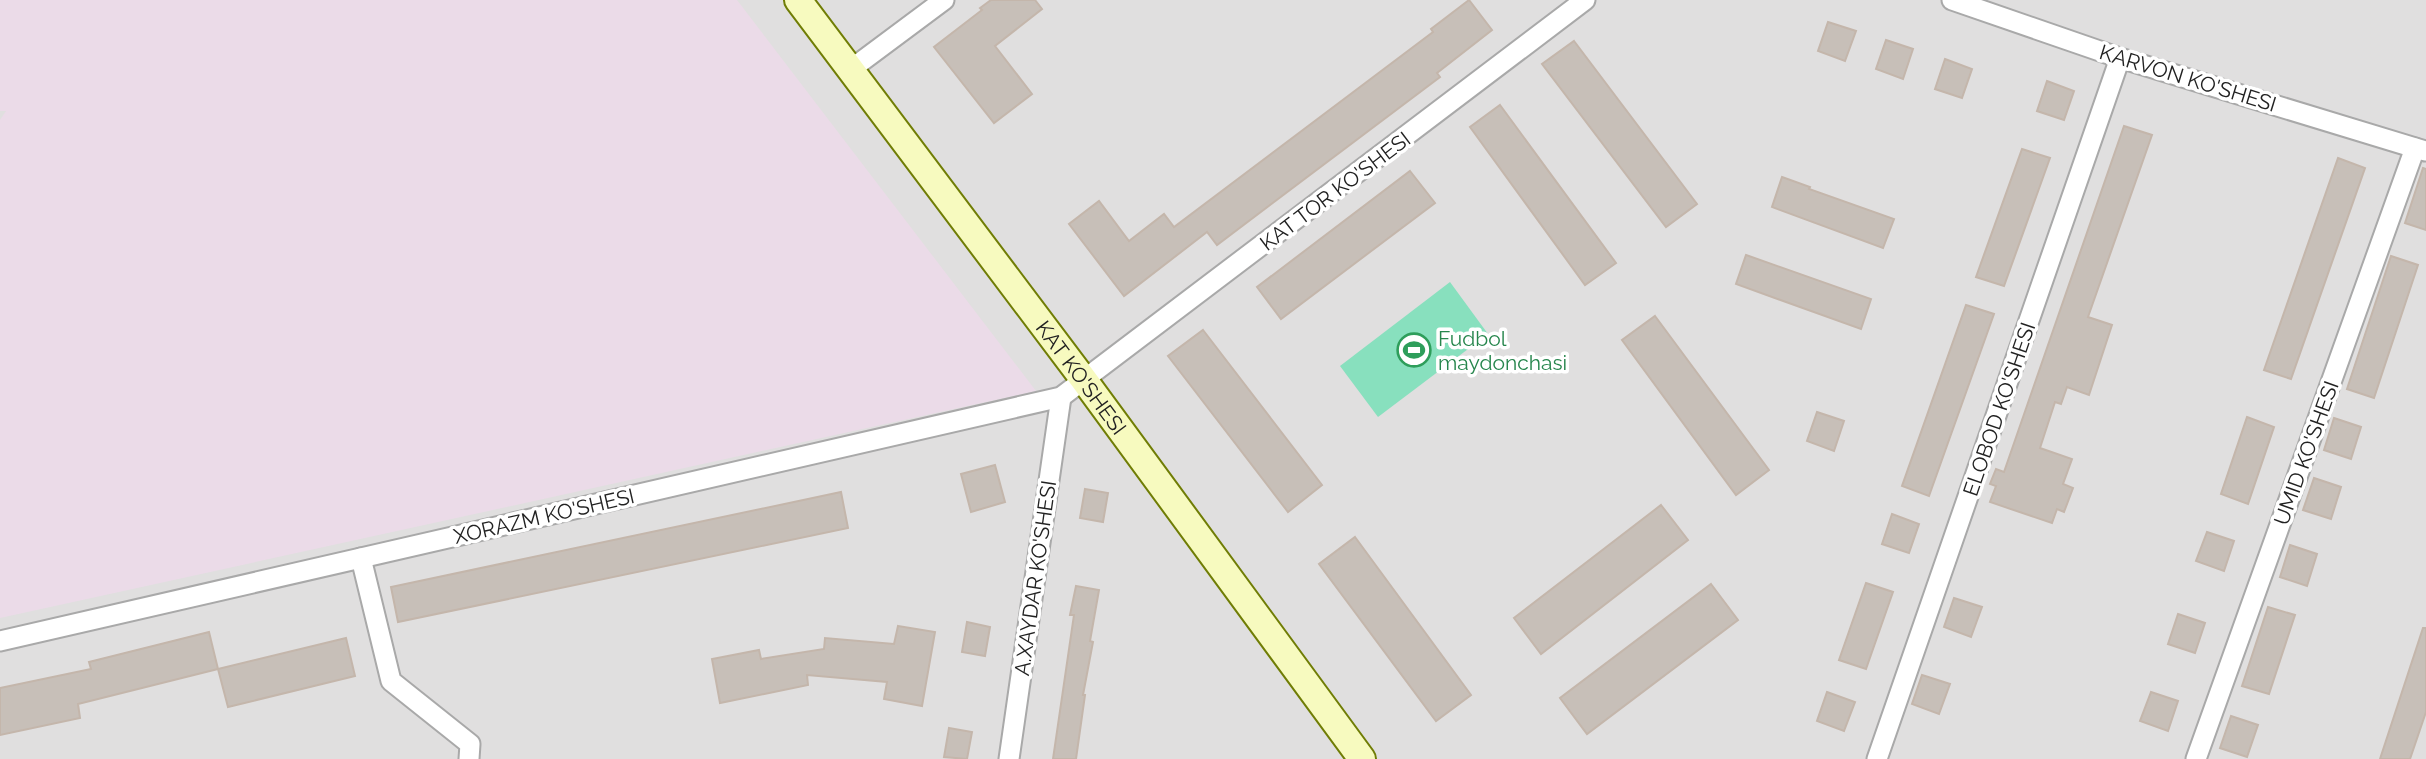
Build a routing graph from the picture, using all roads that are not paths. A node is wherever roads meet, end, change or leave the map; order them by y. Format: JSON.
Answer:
{"nodes":[{"id":1,"x":797,"y":0,"type":"edge"},
{"id":2,"x":944,"y":0,"type":"edge"},
{"id":3,"x":1585,"y":0,"type":"edge"},
{"id":4,"x":1952,"y":0,"type":"edge"},
{"id":5,"x":2120,"y":58,"type":"junction"},
{"id":6,"x":850,"y":70,"type":"junction"},
{"id":7,"x":2421,"y":149,"type":"edge"},
{"id":8,"x":1084,"y":380,"type":"junction"},
{"id":9,"x":1061,"y":397,"type":"junction"},
{"id":10,"x":361,"y":558,"type":"junction"},
{"id":11,"x":0,"y":641,"type":"edge"},
{"id":12,"x":470,"y":759,"type":"edge"},
{"id":13,"x":1009,"y":759,"type":"edge"},
{"id":14,"x":1362,"y":759,"type":"edge"},
{"id":15,"x":1877,"y":759,"type":"edge"},
{"id":16,"x":2196,"y":759,"type":"edge"}],
"edges":[{"from":1,"to":6,"type":"street","name":"KAT KO'SHESI"},
{"from":2,"to":6,"type":"street"},
{"from":3,"to":8,"type":"street","name":"KAT TOR KO'SHESI"},
{"from":4,"to":5,"type":"street","name":"KARVON KO'SHESI"},
{"from":5,"to":7,"type":"street","name":"KARVON KO'SHESI"},
{"from":5,"to":15,"type":"street","name":"ELOBOD KO'SHESI"},
{"from":6,"to":8,"type":"street","name":"KAT KO'SHESI"},
{"from":7,"to":16,"type":"street","name":"UMID KO'SHESI"},
{"from":8,"to":9,"type":"street","name":"XORAZM KO'SHESI"},
{"from":8,"to":14,"type":"street","name":"KAT KO'SHESI"},
{"from":9,"to":10,"type":"street","name":"XORAZM KO'SHESI"},
{"from":9,"to":13,"type":"street","name":"A.XAYDAR KO'SHESI"},
{"from":10,"to":11,"type":"street","name":"XORAZM KO'SHESI"},
{"from":10,"to":12,"type":"street"}]}
